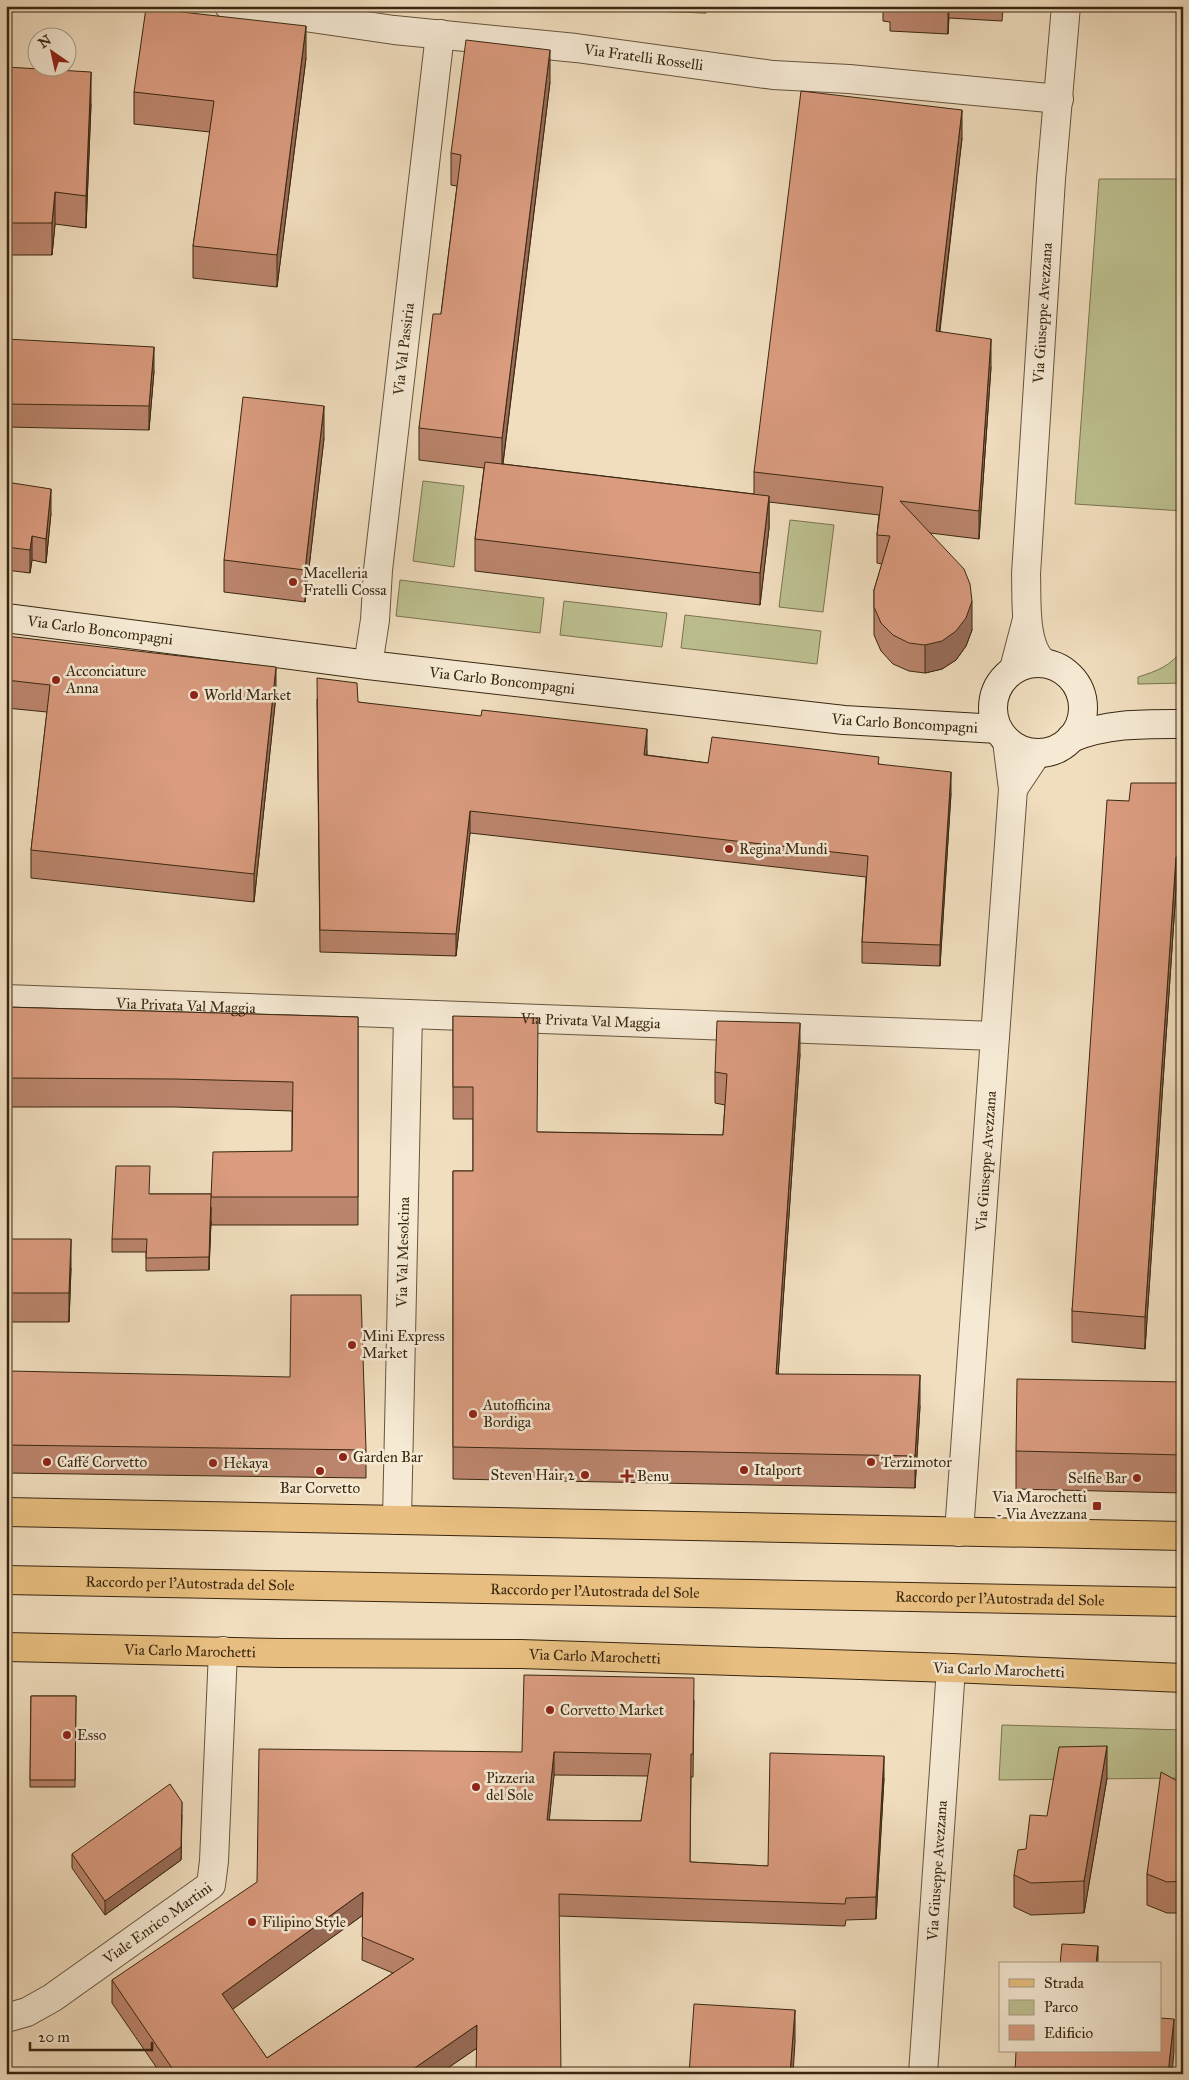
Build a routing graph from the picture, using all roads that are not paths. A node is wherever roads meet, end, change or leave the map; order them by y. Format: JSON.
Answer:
{"nodes":[{"id":1,"x":229,"y":6,"type":"edge"},
{"id":2,"x":1066,"y":6,"type":"edge"},
{"id":3,"x":440,"y":34,"type":"junction"},
{"id":4,"x":1059,"y":99,"type":"junction"},
{"id":5,"x":6,"y":618,"type":"edge"},
{"id":6,"x":1027,"y":619,"type":"junction"},
{"id":7,"x":1044,"y":663,"type":"junction"},
{"id":8,"x":368,"y":665,"type":"junction"},
{"id":9,"x":1014,"y":669,"type":"junction"},
{"id":10,"x":1183,"y":724,"type":"edge"},
{"id":11,"x":1003,"y":735,"type":"junction"},
{"id":12,"x":1071,"y":738,"type":"junction"},
{"id":13,"x":1038,"y":753,"type":"junction"},
{"id":14,"x":1013,"y":788,"type":"junction"},
{"id":15,"x":6,"y":999,"type":"edge"},
{"id":16,"x":408,"y":1014,"type":"junction"},
{"id":17,"x":995,"y":1036,"type":"junction"},
{"id":18,"x":6,"y":1512,"type":"edge"},
{"id":19,"x":397,"y":1520,"type":"junction"},
{"id":20,"x":959,"y":1532,"type":"junction"},
{"id":21,"x":1183,"y":1536,"type":"edge"},
{"id":22,"x":6,"y":1580,"type":"edge"},
{"id":23,"x":1183,"y":1602,"type":"edge"},
{"id":24,"x":6,"y":1647,"type":"edge"},
{"id":25,"x":223,"y":1651,"type":"junction"},
{"id":26,"x":951,"y":1668,"type":"junction"},
{"id":27,"x":1183,"y":1678,"type":"edge"},
{"id":28,"x":6,"y":2018,"type":"edge"},
{"id":29,"x":923,"y":2074,"type":"edge"}],
"edges":[{"from":1,"to":3,"type":"street","name":"Via Fratelli Rosselli"},
{"from":2,"to":4,"type":"street","name":"Via Giuseppe Avezzana"},
{"from":3,"to":4,"type":"street","name":"Via Fratelli Rosselli"},
{"from":3,"to":8,"type":"street","name":"Via Val Passiria"},
{"from":4,"to":6,"type":"street","name":"Via Giuseppe Avezzana"},
{"from":5,"to":8,"type":"street","name":"Via Carlo Boncompagni"},
{"from":6,"to":7,"type":"street","name":"Via Giuseppe Avezzana"},
{"from":6,"to":9,"type":"street","name":"Via Giuseppe Avezzana"},
{"from":7,"to":9,"type":"street"},
{"from":7,"to":12,"type":"street"},
{"from":8,"to":11,"type":"street","name":"Via Carlo Boncompagni"},
{"from":9,"to":11,"type":"street","name":"Via Giuseppe Avezzana"},
{"from":10,"to":12,"type":"street"},
{"from":11,"to":13,"type":"street"},
{"from":11,"to":14,"type":"street","name":"Via Giuseppe Avezzana"},
{"from":12,"to":13,"type":"street"},
{"from":13,"to":14,"type":"street"},
{"from":14,"to":17,"type":"street","name":"Via Giuseppe Avezzana"},
{"from":15,"to":16,"type":"street","name":"Via Privata Val Maggia"},
{"from":16,"to":17,"type":"street","name":"Via Privata Val Maggia"},
{"from":16,"to":19,"type":"street","name":"Via Val Mesolcina"},
{"from":17,"to":20,"type":"street","name":"Via Giuseppe Avezzana"},
{"from":18,"to":19,"type":"main road"},
{"from":19,"to":20,"type":"main road"},
{"from":20,"to":21,"type":"main road"},
{"from":22,"to":23,"type":"main road","name":"Raccordo per l'Autostrada del Sole","bridge":true},
{"from":24,"to":25,"type":"main road","name":"Via Carlo Marochetti"},
{"from":25,"to":26,"type":"main road","name":"Via Carlo Marochetti"},
{"from":25,"to":28,"type":"street","name":"Viale Enrico Martini"},
{"from":26,"to":27,"type":"main road","name":"Via Carlo Marochetti"},
{"from":26,"to":29,"type":"street","name":"Via Giuseppe Avezzana"}]}
